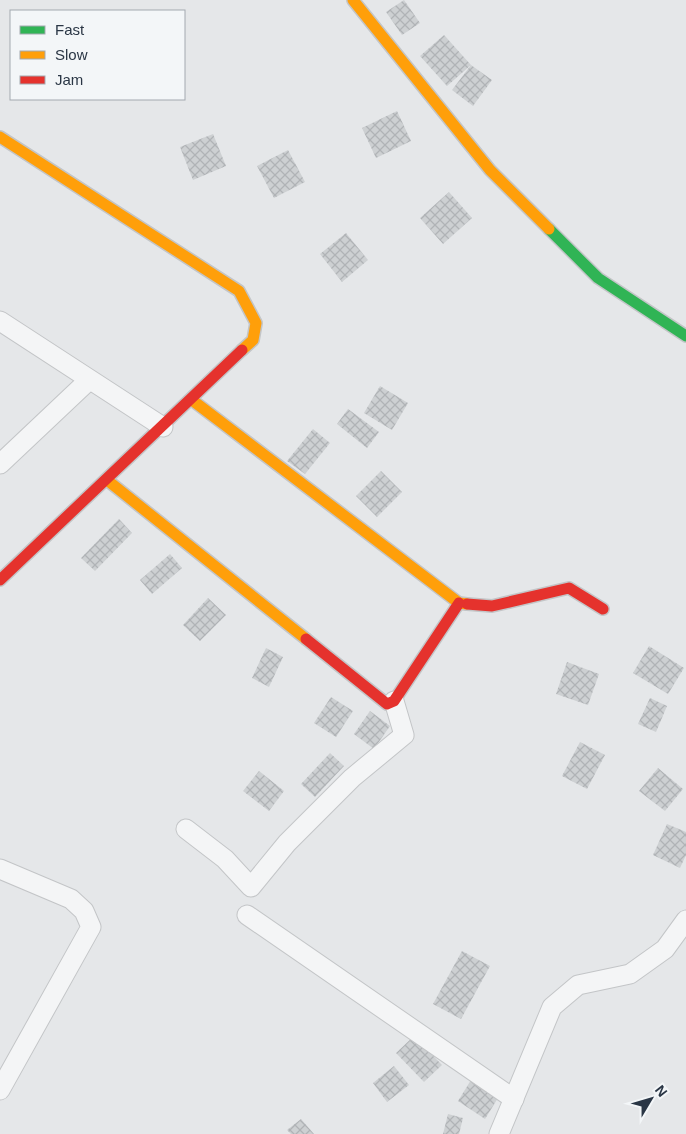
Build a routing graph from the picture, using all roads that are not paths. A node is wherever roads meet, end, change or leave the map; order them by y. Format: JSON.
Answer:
{"nodes":[{"id":1,"x":353,"y":0,"type":"edge"},
{"id":2,"x":0,"y":137,"type":"edge"},
{"id":3,"x":0,"y":321,"type":"edge"},
{"id":4,"x":686,"y":336,"type":"edge"},
{"id":5,"x":89,"y":380,"type":"junction"},
{"id":6,"x":192,"y":400,"type":"junction"},
{"id":7,"x":163,"y":427,"type":"junction"},
{"id":8,"x":0,"y":464,"type":"edge"},
{"id":9,"x":107,"y":480,"type":"junction"},
{"id":10,"x":0,"y":580,"type":"edge"},
{"id":11,"x":459,"y":603,"type":"junction"},
{"id":12,"x":603,"y":609,"type":"dead end"},
{"id":13,"x":394,"y":701,"type":"junction"},
{"id":14,"x":186,"y":829,"type":"dead end"},
{"id":15,"x":0,"y":869,"type":"edge"},
{"id":16,"x":247,"y":915,"type":"dead end"},
{"id":17,"x":686,"y":920,"type":"edge"},
{"id":18,"x":7,"y":1062,"type":"edge"},
{"id":19,"x":0,"y":1090,"type":"edge"},
{"id":20,"x":514,"y":1099,"type":"junction"},
{"id":21,"x":498,"y":1134,"type":"edge"}],
"edges":[{"from":1,"to":4,"type":"street"},
{"from":2,"to":6,"type":"street"},
{"from":3,"to":5,"type":"street"},
{"from":5,"to":7,"type":"street"},
{"from":5,"to":8,"type":"street"},
{"from":6,"to":7,"type":"street"},
{"from":6,"to":11,"type":"street"},
{"from":7,"to":9,"type":"street"},
{"from":9,"to":10,"type":"street"},
{"from":9,"to":13,"type":"street"},
{"from":11,"to":12,"type":"street"},
{"from":11,"to":13,"type":"street"},
{"from":13,"to":14,"type":"street"},
{"from":15,"to":18,"type":"street"},
{"from":16,"to":20,"type":"street"},
{"from":17,"to":20,"type":"street"},
{"from":18,"to":19,"type":"street"},
{"from":20,"to":21,"type":"street"}]}
